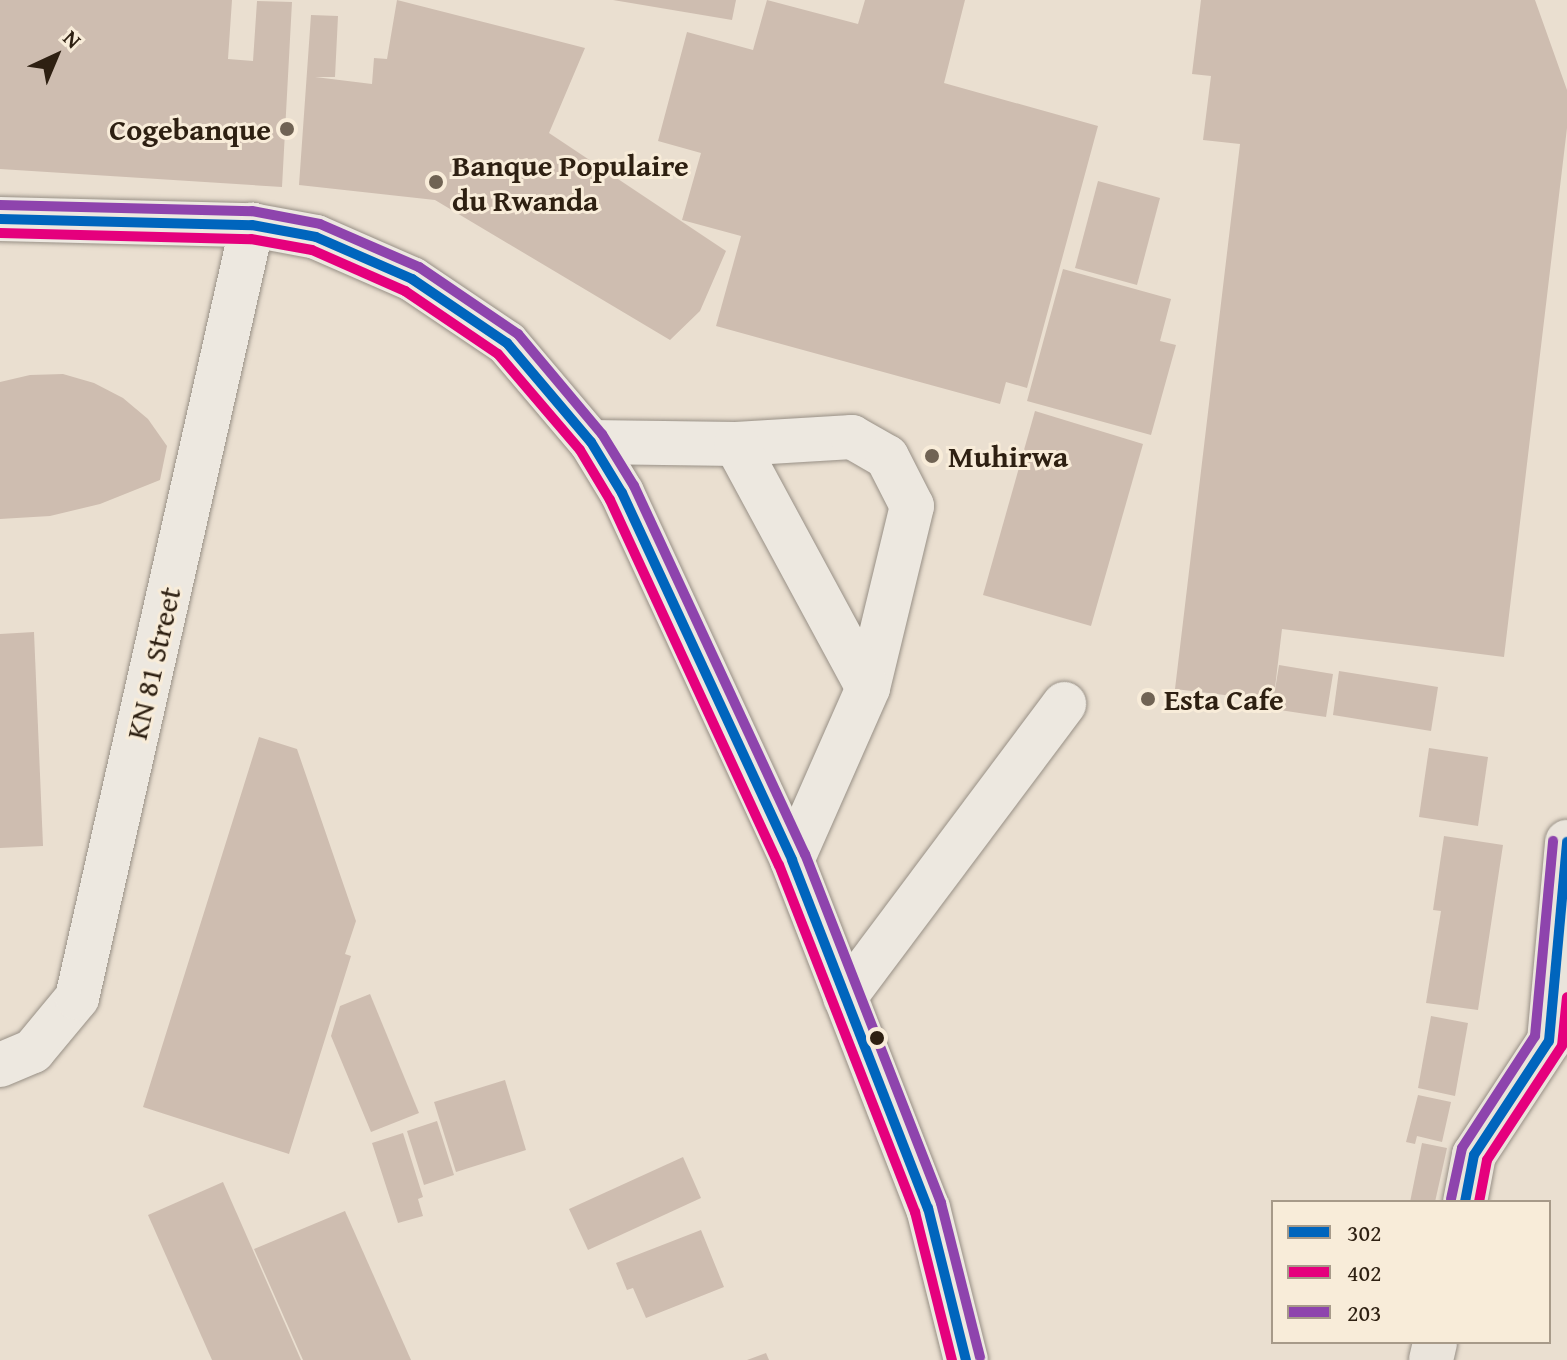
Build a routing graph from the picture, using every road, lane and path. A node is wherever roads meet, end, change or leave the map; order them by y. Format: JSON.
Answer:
{"nodes":[{"id":1,"x":0,"y":219,"type":"edge"},
{"id":2,"x":252,"y":225,"type":"junction"},
{"id":3,"x":591,"y":442,"type":"junction"},
{"id":4,"x":736,"y":444,"type":"junction"},
{"id":5,"x":868,"y":688,"type":"junction"},
{"id":6,"x":1064,"y":704,"type":"dead end"},
{"id":7,"x":1567,"y":842,"type":"edge"},
{"id":8,"x":792,"y":860,"type":"junction"},
{"id":9,"x":845,"y":997,"type":"junction"},
{"id":10,"x":0,"y":1065,"type":"edge"},
{"id":11,"x":1465,"y":1200,"type":"edge"},
{"id":12,"x":966,"y":1360,"type":"edge"}],
"edges":[{"from":1,"to":2,"type":"street"},
{"from":2,"to":3,"type":"street"},
{"from":2,"to":10,"type":"street","name":"KN 81 Street"},
{"from":3,"to":4,"type":"street"},
{"from":3,"to":8,"type":"street"},
{"from":4,"to":5,"type":"street"},
{"from":4,"to":5,"type":"street"},
{"from":5,"to":8,"type":"street"},
{"from":6,"to":9,"type":"street"},
{"from":7,"to":11,"type":"main road"},
{"from":8,"to":9,"type":"street"},
{"from":9,"to":12,"type":"street"}]}
